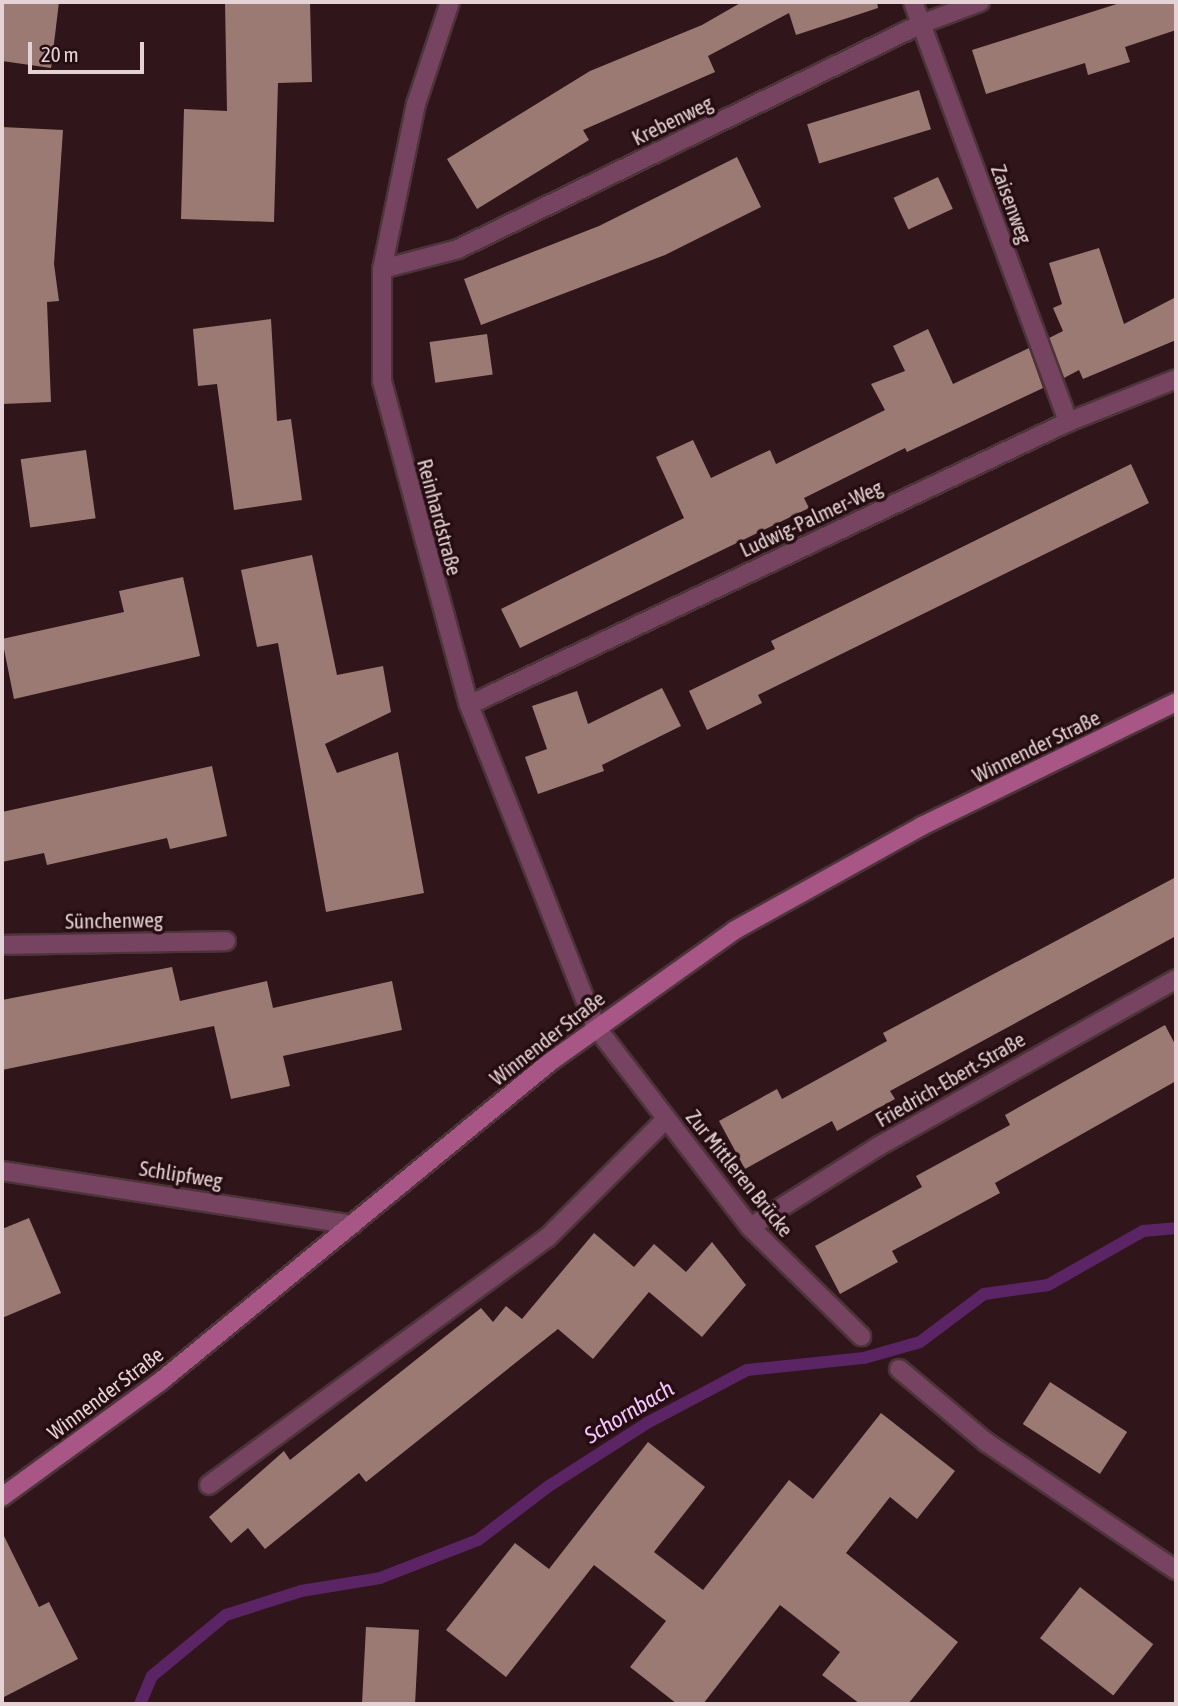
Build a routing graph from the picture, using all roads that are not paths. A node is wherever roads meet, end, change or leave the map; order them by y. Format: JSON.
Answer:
{"nodes":[{"id":1,"x":450,"y":2,"type":"edge"},
{"id":2,"x":913,"y":2,"type":"edge"},
{"id":3,"x":980,"y":2,"type":"edge"},
{"id":4,"x":921,"y":24,"type":"junction"},
{"id":5,"x":382,"y":269,"type":"junction"},
{"id":6,"x":1176,"y":379,"type":"edge"},
{"id":7,"x":1068,"y":422,"type":"junction"},
{"id":8,"x":1176,"y":702,"type":"edge"},
{"id":9,"x":469,"y":705,"type":"junction"},
{"id":10,"x":226,"y":941,"type":"dead end"},
{"id":11,"x":2,"y":945,"type":"edge"},
{"id":12,"x":1176,"y":979,"type":"edge"},
{"id":13,"x":596,"y":1027,"type":"junction"},
{"id":14,"x":666,"y":1119,"type":"junction"},
{"id":15,"x":2,"y":1171,"type":"edge"},
{"id":16,"x":352,"y":1225,"type":"junction"},
{"id":17,"x":750,"y":1227,"type":"junction"},
{"id":18,"x":861,"y":1336,"type":"dead end"},
{"id":19,"x":899,"y":1369,"type":"dead end"},
{"id":20,"x":209,"y":1485,"type":"dead end"},
{"id":21,"x":2,"y":1497,"type":"edge"},
{"id":22,"x":1176,"y":1570,"type":"edge"}],
"edges":[{"from":1,"to":5,"type":"street","name":"Reinhardstraße"},
{"from":2,"to":4,"type":"street","name":"Zaisenweg"},
{"from":3,"to":4,"type":"street","name":"Krebenweg"},
{"from":4,"to":5,"type":"street","name":"Krebenweg"},
{"from":4,"to":7,"type":"street","name":"Zaisenweg"},
{"from":5,"to":9,"type":"street","name":"Reinhardstraße"},
{"from":6,"to":7,"type":"street","name":"Ludwig-Palmer-Weg"},
{"from":7,"to":9,"type":"street","name":"Ludwig-Palmer-Weg"},
{"from":8,"to":13,"type":"street","name":"Winnender Straße"},
{"from":9,"to":13,"type":"street","name":"Reinhardstraße"},
{"from":10,"to":11,"type":"street","name":"Sünchenweg"},
{"from":12,"to":17,"type":"street","name":"Friedrich-Ebert-Straße"},
{"from":13,"to":14,"type":"street","name":"Zur Mittleren Brücke"},
{"from":13,"to":16,"type":"street","name":"Winnender Straße"},
{"from":14,"to":17,"type":"street","name":"Zur Mittleren Brücke"},
{"from":14,"to":20,"type":"street"},
{"from":15,"to":16,"type":"street","name":"Schlipfweg"},
{"from":16,"to":21,"type":"street","name":"Winnender Straße"},
{"from":17,"to":18,"type":"street","name":"Zur Mittleren Brücke"},
{"from":19,"to":22,"type":"street"}]}
